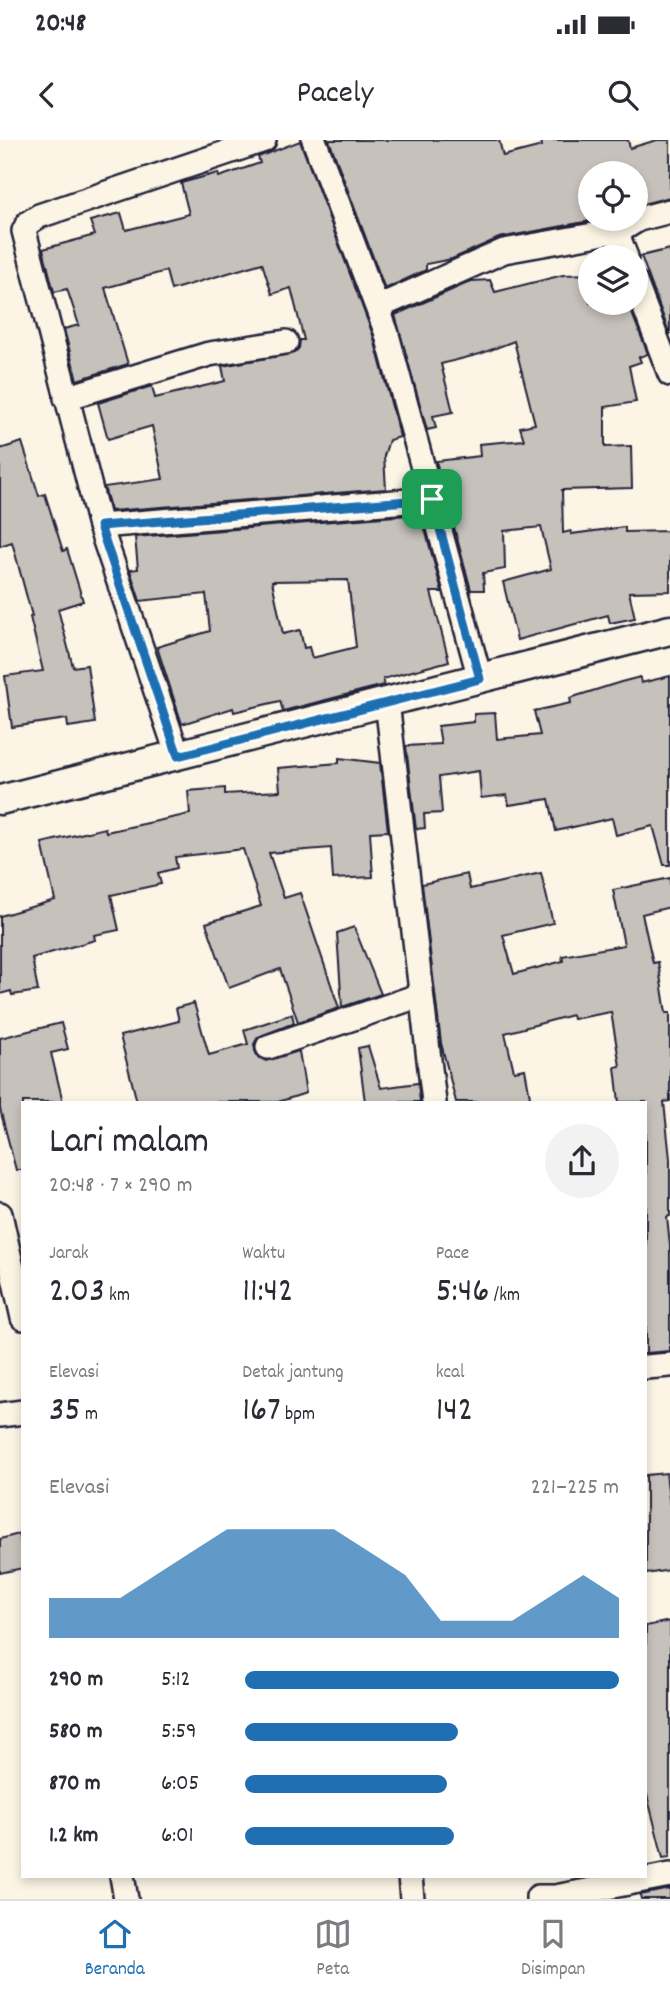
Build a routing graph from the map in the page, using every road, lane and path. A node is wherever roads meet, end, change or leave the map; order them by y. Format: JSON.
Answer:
{"nodes":[{"id":1,"x":264,"y":140,"type":"edge"},
{"id":2,"x":314,"y":140,"type":"edge"},
{"id":3,"x":670,"y":211,"type":"edge"},
{"id":4,"x":648,"y":217,"type":"edge"},
{"id":5,"x":615,"y":231,"type":"edge"},
{"id":6,"x":377,"y":307,"type":"junction"},
{"id":7,"x":648,"y":315,"type":"edge"},
{"id":8,"x":286,"y":342,"type":"dead end"},
{"id":9,"x":669,"y":369,"type":"edge"},
{"id":10,"x":66,"y":398,"type":"junction"},
{"id":11,"x":432,"y":499,"type":"junction"},
{"id":12,"x":100,"y":526,"type":"junction"},
{"id":13,"x":670,"y":630,"type":"edge"},
{"id":14,"x":480,"y":679,"type":"junction"},
{"id":15,"x":387,"y":702,"type":"junction"},
{"id":16,"x":178,"y":756,"type":"junction"},
{"id":17,"x":0,"y":800,"type":"edge"},
{"id":18,"x":421,"y":995,"type":"junction"},
{"id":19,"x":268,"y":1047,"type":"dead end"},
{"id":20,"x":433,"y":1101,"type":"edge"},
{"id":21,"x":0,"y":1213,"type":"edge"},
{"id":22,"x":21,"y":1309,"type":"edge"},
{"id":23,"x":670,"y":1366,"type":"edge"},
{"id":24,"x":647,"y":1367,"type":"edge"},
{"id":25,"x":21,"y":1412,"type":"edge"},
{"id":26,"x":0,"y":1415,"type":"edge"},
{"id":27,"x":670,"y":1875,"type":"edge"},
{"id":28,"x":122,"y":1878,"type":"edge"},
{"id":29,"x":410,"y":1878,"type":"edge"},
{"id":30,"x":537,"y":1890,"type":"edge"},
{"id":31,"x":126,"y":1899,"type":"edge"},
{"id":32,"x":412,"y":1899,"type":"edge"}],
"edges":[{"from":1,"to":10,"type":"street"},
{"from":2,"to":6,"type":"street"},
{"from":3,"to":4,"type":"street"},
{"from":5,"to":6,"type":"street"},
{"from":6,"to":11,"type":"street"},
{"from":7,"to":9,"type":"street"},
{"from":8,"to":10,"type":"street"},
{"from":10,"to":12,"type":"street"},
{"from":11,"to":12,"type":"street"},
{"from":11,"to":14,"type":"street"},
{"from":12,"to":16,"type":"street"},
{"from":13,"to":14,"type":"street"},
{"from":14,"to":15,"type":"street"},
{"from":15,"to":16,"type":"street"},
{"from":15,"to":18,"type":"street"},
{"from":16,"to":17,"type":"street"},
{"from":18,"to":19,"type":"street"},
{"from":18,"to":20,"type":"street"},
{"from":21,"to":22,"type":"street"},
{"from":23,"to":24,"type":"street"},
{"from":25,"to":26,"type":"street"},
{"from":27,"to":30,"type":"street"},
{"from":28,"to":31,"type":"street"},
{"from":29,"to":32,"type":"street"}]}
